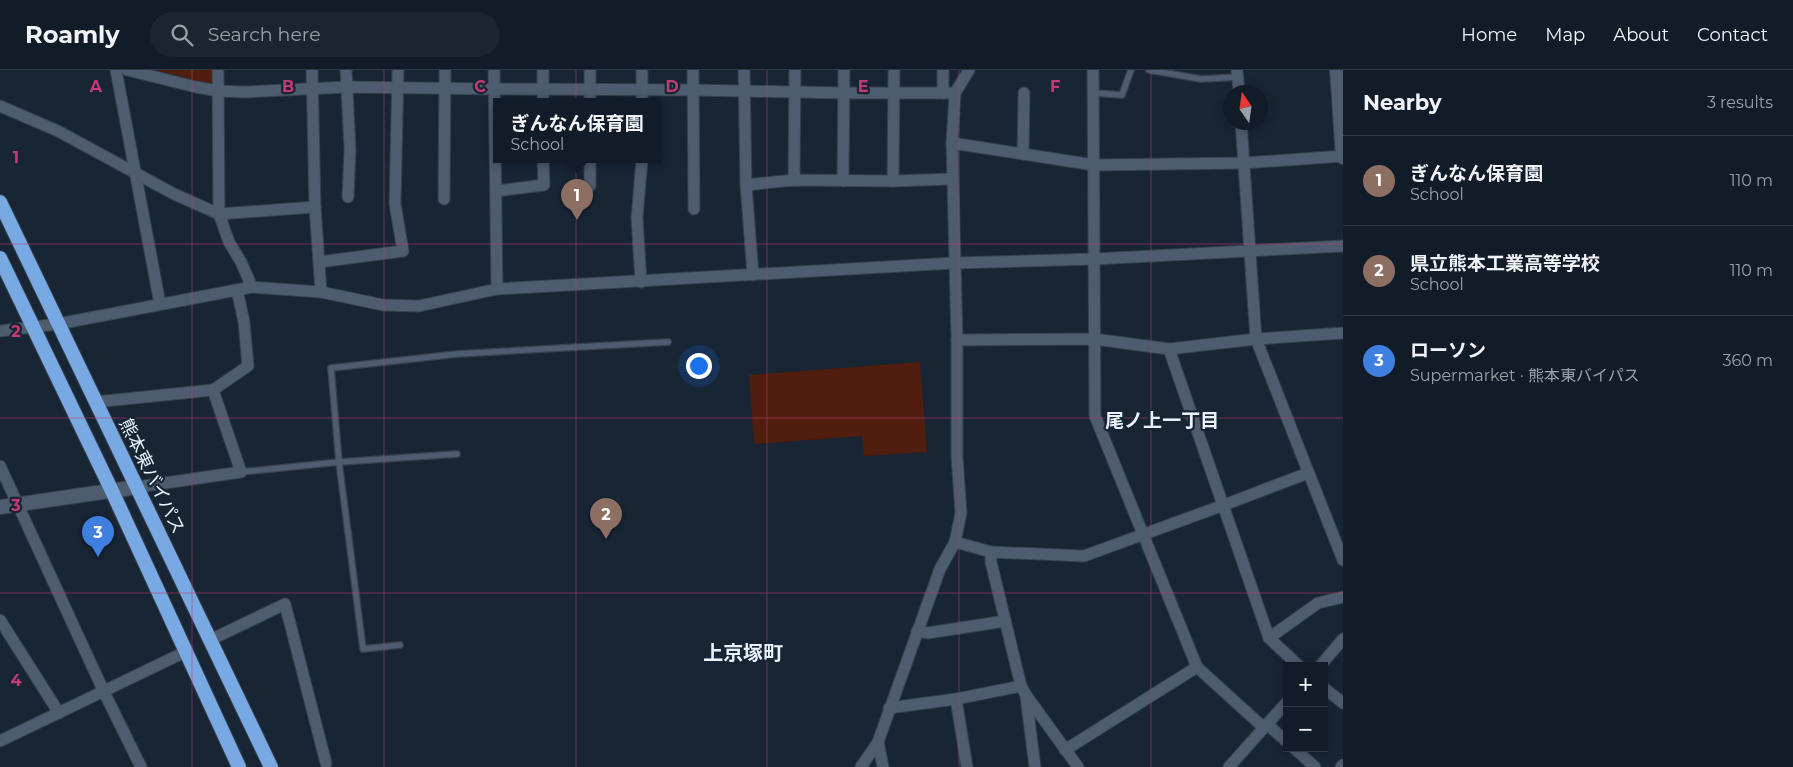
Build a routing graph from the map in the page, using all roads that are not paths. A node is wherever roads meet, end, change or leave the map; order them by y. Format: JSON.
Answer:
{"nodes":[{"id":1,"x":116,"y":70,"type":"edge"},
{"id":2,"x":127,"y":70,"type":"edge"},
{"id":3,"x":218,"y":70,"type":"edge"},
{"id":4,"x":312,"y":70,"type":"edge"},
{"id":5,"x":346,"y":70,"type":"edge"},
{"id":6,"x":398,"y":70,"type":"edge"},
{"id":7,"x":445,"y":70,"type":"edge"},
{"id":8,"x":494,"y":70,"type":"edge"},
{"id":9,"x":543,"y":70,"type":"edge"},
{"id":10,"x":590,"y":70,"type":"edge"},
{"id":11,"x":642,"y":70,"type":"edge"},
{"id":12,"x":694,"y":70,"type":"edge"},
{"id":13,"x":744,"y":70,"type":"edge"},
{"id":14,"x":795,"y":70,"type":"edge"},
{"id":15,"x":844,"y":70,"type":"edge"},
{"id":16,"x":894,"y":70,"type":"edge"},
{"id":17,"x":943,"y":70,"type":"edge"},
{"id":18,"x":969,"y":70,"type":"edge"},
{"id":19,"x":1093,"y":70,"type":"edge"},
{"id":20,"x":1131,"y":70,"type":"edge"},
{"id":21,"x":1149,"y":70,"type":"edge"},
{"id":22,"x":1337,"y":70,"type":"edge"},
{"id":23,"x":1237,"y":73,"type":"edge"},
{"id":24,"x":346,"y":87,"type":"junction"},
{"id":25,"x":398,"y":88,"type":"junction"},
{"id":26,"x":445,"y":88,"type":"junction"},
{"id":27,"x":312,"y":89,"type":"junction"},
{"id":28,"x":494,"y":89,"type":"junction"},
{"id":29,"x":694,"y":90,"type":"junction"},
{"id":30,"x":218,"y":91,"type":"junction"},
{"id":31,"x":743,"y":92,"type":"junction"},
{"id":32,"x":795,"y":92,"type":"junction"},
{"id":33,"x":844,"y":93,"type":"junction"},
{"id":34,"x":949,"y":93,"type":"junction"},
{"id":35,"x":1024,"y":93,"type":"dead end"},
{"id":36,"x":1094,"y":93,"type":"junction"},
{"id":37,"x":894,"y":94,"type":"junction"},
{"id":38,"x":543,"y":95,"type":"edge"},
{"id":39,"x":642,"y":95,"type":"edge"},
{"id":40,"x":590,"y":96,"type":"edge"},
{"id":41,"x":494,"y":98,"type":"edge"},
{"id":42,"x":0,"y":106,"type":"edge"},
{"id":43,"x":1242,"y":130,"type":"edge"},
{"id":44,"x":952,"y":143,"type":"junction"},
{"id":45,"x":1023,"y":154,"type":"junction"},
{"id":46,"x":1343,"y":156,"type":"edge"},
{"id":47,"x":495,"y":163,"type":"edge"},
{"id":48,"x":544,"y":163,"type":"edge"},
{"id":49,"x":590,"y":163,"type":"edge"},
{"id":50,"x":642,"y":163,"type":"edge"},
{"id":51,"x":1244,"y":163,"type":"junction"},
{"id":52,"x":1094,"y":165,"type":"junction"},
{"id":53,"x":136,"y":172,"type":"junction"},
{"id":54,"x":952,"y":179,"type":"junction"},
{"id":55,"x":794,"y":180,"type":"junction"},
{"id":56,"x":843,"y":181,"type":"junction"},
{"id":57,"x":893,"y":182,"type":"junction"},
{"id":58,"x":746,"y":185,"type":"junction"},
{"id":59,"x":590,"y":186,"type":"dead end"},
{"id":60,"x":496,"y":190,"type":"junction"},
{"id":61,"x":348,"y":197,"type":"dead end"},
{"id":62,"x":444,"y":199,"type":"dead end"},
{"id":63,"x":0,"y":202,"type":"edge"},
{"id":64,"x":315,"y":207,"type":"junction"},
{"id":65,"x":694,"y":209,"type":"dead end"},
{"id":66,"x":218,"y":214,"type":"junction"},
{"id":67,"x":1343,"y":246,"type":"edge"},
{"id":68,"x":1249,"y":251,"type":"junction"},
{"id":69,"x":0,"y":258,"type":"edge"},
{"id":70,"x":1095,"y":259,"type":"junction"},
{"id":71,"x":319,"y":262,"type":"junction"},
{"id":72,"x":954,"y":263,"type":"junction"},
{"id":73,"x":753,"y":275,"type":"junction"},
{"id":74,"x":641,"y":282,"type":"junction"},
{"id":75,"x":252,"y":287,"type":"junction"},
{"id":76,"x":497,"y":289,"type":"junction"},
{"id":77,"x":237,"y":290,"type":"junction"},
{"id":78,"x":320,"y":292,"type":"junction"},
{"id":79,"x":160,"y":304,"type":"junction"},
{"id":80,"x":58,"y":324,"type":"junction"},
{"id":81,"x":33,"y":327,"type":"junction"},
{"id":82,"x":0,"y":331,"type":"edge"},
{"id":83,"x":1343,"y":333,"type":"edge"},
{"id":84,"x":1094,"y":339,"type":"junction"},
{"id":85,"x":1256,"y":339,"type":"junction"},
{"id":86,"x":957,"y":340,"type":"junction"},
{"id":87,"x":668,"y":342,"type":"dead end"},
{"id":88,"x":1169,"y":349,"type":"junction"},
{"id":89,"x":213,"y":390,"type":"junction"},
{"id":90,"x":95,"y":402,"type":"junction"},
{"id":91,"x":457,"y":454,"type":"dead end"},
{"id":92,"x":339,"y":462,"type":"junction"},
{"id":93,"x":0,"y":466,"type":"edge"},
{"id":94,"x":241,"y":472,"type":"junction"},
{"id":95,"x":1308,"y":473,"type":"junction"},
{"id":96,"x":137,"y":487,"type":"junction"},
{"id":97,"x":112,"y":491,"type":"junction"},
{"id":98,"x":18,"y":505,"type":"junction"},
{"id":99,"x":1224,"y":505,"type":"junction"},
{"id":100,"x":0,"y":507,"type":"edge"},
{"id":101,"x":1143,"y":535,"type":"junction"},
{"id":102,"x":955,"y":542,"type":"junction"},
{"id":103,"x":991,"y":552,"type":"junction"},
{"id":104,"x":1343,"y":560,"type":"edge"},
{"id":105,"x":1343,"y":597,"type":"edge"},
{"id":106,"x":0,"y":620,"type":"edge"},
{"id":107,"x":1005,"y":621,"type":"junction"},
{"id":108,"x":917,"y":631,"type":"junction"},
{"id":109,"x":1269,"y":638,"type":"junction"},
{"id":110,"x":1343,"y":639,"type":"edge"},
{"id":111,"x":210,"y":640,"type":"junction"},
{"id":112,"x":400,"y":645,"type":"dead end"},
{"id":113,"x":187,"y":650,"type":"junction"},
{"id":114,"x":1295,"y":662,"type":"edge"},
{"id":115,"x":1323,"y":662,"type":"edge"},
{"id":116,"x":1197,"y":667,"type":"junction"},
{"id":117,"x":1023,"y":691,"type":"junction"},
{"id":118,"x":1328,"y":691,"type":"edge"},
{"id":119,"x":104,"y":692,"type":"junction"},
{"id":120,"x":956,"y":699,"type":"junction"},
{"id":121,"x":1343,"y":703,"type":"edge"},
{"id":122,"x":1283,"y":706,"type":"edge"},
{"id":123,"x":889,"y":708,"type":"junction"},
{"id":124,"x":59,"y":713,"type":"junction"},
{"id":125,"x":1265,"y":726,"type":"junction"},
{"id":126,"x":1283,"y":739,"type":"edge"},
{"id":127,"x":0,"y":741,"type":"edge"},
{"id":128,"x":878,"y":742,"type":"junction"},
{"id":129,"x":1065,"y":750,"type":"junction"},
{"id":130,"x":1298,"y":752,"type":"edge"},
{"id":131,"x":138,"y":766,"type":"edge"},
{"id":132,"x":324,"y":766,"type":"edge"},
{"id":133,"x":239,"y":767,"type":"edge"},
{"id":134,"x":271,"y":767,"type":"edge"},
{"id":135,"x":861,"y":767,"type":"edge"},
{"id":136,"x":884,"y":767,"type":"edge"},
{"id":137,"x":967,"y":767,"type":"edge"},
{"id":138,"x":1035,"y":767,"type":"edge"},
{"id":139,"x":1078,"y":767,"type":"edge"},
{"id":140,"x":1229,"y":767,"type":"edge"},
{"id":141,"x":1315,"y":767,"type":"edge"}],
"edges":[{"from":1,"to":53,"type":"street"},
{"from":2,"to":30,"type":"street"},
{"from":3,"to":30,"type":"street"},
{"from":4,"to":27,"type":"street"},
{"from":5,"to":24,"type":"street"},
{"from":6,"to":25,"type":"street"},
{"from":7,"to":26,"type":"street"},
{"from":8,"to":28,"type":"street"},
{"from":9,"to":38,"type":"street"},
{"from":10,"to":40,"type":"street"},
{"from":11,"to":39,"type":"street"},
{"from":12,"to":29,"type":"street"},
{"from":13,"to":31,"type":"street"},
{"from":14,"to":32,"type":"street"},
{"from":15,"to":33,"type":"street"},
{"from":16,"to":37,"type":"street"},
{"from":17,"to":34,"type":"street"},
{"from":18,"to":34,"type":"street"},
{"from":19,"to":36,"type":"street"},
{"from":20,"to":36,"type":"lane"},
{"from":21,"to":23,"type":"lane"},
{"from":22,"to":46,"type":"street"},
{"from":24,"to":25,"type":"street"},
{"from":24,"to":27,"type":"street"},
{"from":24,"to":61,"type":"street"},
{"from":25,"to":26,"type":"street"},
{"from":25,"to":71,"type":"street"},
{"from":26,"to":28,"type":"street"},
{"from":26,"to":62,"type":"street"},
{"from":27,"to":30,"type":"street"},
{"from":27,"to":64,"type":"street"},
{"from":28,"to":38,"type":"street"},
{"from":28,"to":41,"type":"street"},
{"from":29,"to":31,"type":"street"},
{"from":29,"to":39,"type":"street"},
{"from":29,"to":65,"type":"street"},
{"from":30,"to":66,"type":"street"},
{"from":31,"to":32,"type":"street"},
{"from":31,"to":58,"type":"street"},
{"from":32,"to":33,"type":"street"},
{"from":32,"to":55,"type":"street"},
{"from":33,"to":37,"type":"street"},
{"from":33,"to":56,"type":"street"},
{"from":34,"to":37,"type":"street"},
{"from":34,"to":44,"type":"street"},
{"from":35,"to":45,"type":"street"},
{"from":36,"to":52,"type":"street"},
{"from":37,"to":57,"type":"street"},
{"from":38,"to":40,"type":"street"},
{"from":39,"to":40,"type":"street"},
{"from":42,"to":53,"type":"street"},
{"from":43,"to":51,"type":"street"},
{"from":44,"to":45,"type":"street"},
{"from":44,"to":54,"type":"street"},
{"from":45,"to":52,"type":"street"},
{"from":46,"to":51,"type":"street"},
{"from":47,"to":60,"type":"street"},
{"from":48,"to":60,"type":"street"},
{"from":49,"to":59,"type":"street"},
{"from":50,"to":74,"type":"street"},
{"from":51,"to":52,"type":"street"},
{"from":51,"to":68,"type":"street"},
{"from":52,"to":70,"type":"street"},
{"from":53,"to":66,"type":"street"},
{"from":53,"to":79,"type":"street"},
{"from":54,"to":57,"type":"street"},
{"from":54,"to":72,"type":"street"},
{"from":55,"to":56,"type":"street"},
{"from":55,"to":58,"type":"street"},
{"from":56,"to":57,"type":"street"},
{"from":58,"to":73,"type":"street"},
{"from":60,"to":76,"type":"street"},
{"from":63,"to":80,"type":"highway","name":"熊本東バイパス"},
{"from":64,"to":66,"type":"street"},
{"from":64,"to":71,"type":"street"},
{"from":66,"to":75,"type":"street"},
{"from":67,"to":68,"type":"street"},
{"from":68,"to":70,"type":"street"},
{"from":68,"to":85,"type":"street"},
{"from":69,"to":81,"type":"highway"},
{"from":70,"to":72,"type":"street"},
{"from":70,"to":84,"type":"street"},
{"from":71,"to":78,"type":"street"},
{"from":72,"to":73,"type":"street"},
{"from":72,"to":86,"type":"street"},
{"from":73,"to":74,"type":"street"},
{"from":74,"to":76,"type":"street"},
{"from":75,"to":77,"type":"street"},
{"from":75,"to":78,"type":"street"},
{"from":76,"to":78,"type":"street"},
{"from":77,"to":79,"type":"street"},
{"from":77,"to":89,"type":"street"},
{"from":79,"to":80,"type":"street"},
{"from":80,"to":81,"type":"street"},
{"from":80,"to":90,"type":"highway","name":"熊本東バイパス"},
{"from":81,"to":82,"type":"street"},
{"from":81,"to":97,"type":"highway"},
{"from":83,"to":85,"type":"street"},
{"from":84,"to":86,"type":"street"},
{"from":84,"to":88,"type":"street"},
{"from":84,"to":101,"type":"street"},
{"from":85,"to":88,"type":"street"},
{"from":85,"to":95,"type":"street"},
{"from":86,"to":102,"type":"street"},
{"from":87,"to":92,"type":"lane"},
{"from":88,"to":99,"type":"street"},
{"from":89,"to":90,"type":"street"},
{"from":89,"to":94,"type":"street"},
{"from":90,"to":96,"type":"highway","name":"熊本東バイパス"},
{"from":91,"to":92,"type":"lane"},
{"from":92,"to":94,"type":"lane"},
{"from":92,"to":112,"type":"lane"},
{"from":93,"to":98,"type":"street"},
{"from":94,"to":96,"type":"street"},
{"from":95,"to":99,"type":"street"},
{"from":95,"to":104,"type":"street"},
{"from":96,"to":97,"type":"street"},
{"from":96,"to":111,"type":"highway","name":"熊本東バイパス"},
{"from":97,"to":98,"type":"street"},
{"from":97,"to":113,"type":"highway"},
{"from":98,"to":100,"type":"street"},
{"from":98,"to":119,"type":"street"},
{"from":99,"to":101,"type":"street"},
{"from":99,"to":109,"type":"street"},
{"from":101,"to":103,"type":"street"},
{"from":101,"to":116,"type":"street"},
{"from":102,"to":103,"type":"street"},
{"from":102,"to":108,"type":"street"},
{"from":103,"to":107,"type":"street"},
{"from":105,"to":109,"type":"street"},
{"from":106,"to":124,"type":"street"},
{"from":107,"to":108,"type":"street"},
{"from":107,"to":117,"type":"street"},
{"from":108,"to":123,"type":"street"},
{"from":109,"to":114,"type":"street"},
{"from":110,"to":115,"type":"street"},
{"from":111,"to":132,"type":"street"},
{"from":111,"to":134,"type":"highway","name":"熊本東バイパス"},
{"from":113,"to":119,"type":"street"},
{"from":113,"to":133,"type":"highway"},
{"from":116,"to":125,"type":"street"},
{"from":116,"to":129,"type":"street"},
{"from":117,"to":120,"type":"street"},
{"from":117,"to":129,"type":"street"},
{"from":117,"to":138,"type":"street"},
{"from":118,"to":121,"type":"street"},
{"from":119,"to":124,"type":"street"},
{"from":119,"to":131,"type":"street"},
{"from":120,"to":123,"type":"street"},
{"from":120,"to":137,"type":"street"},
{"from":122,"to":125,"type":"street"},
{"from":123,"to":128,"type":"street"},
{"from":124,"to":127,"type":"street"},
{"from":125,"to":126,"type":"street"},
{"from":125,"to":140,"type":"street"},
{"from":128,"to":135,"type":"street"},
{"from":128,"to":136,"type":"street"},
{"from":129,"to":139,"type":"street"},
{"from":130,"to":141,"type":"street"}]}
